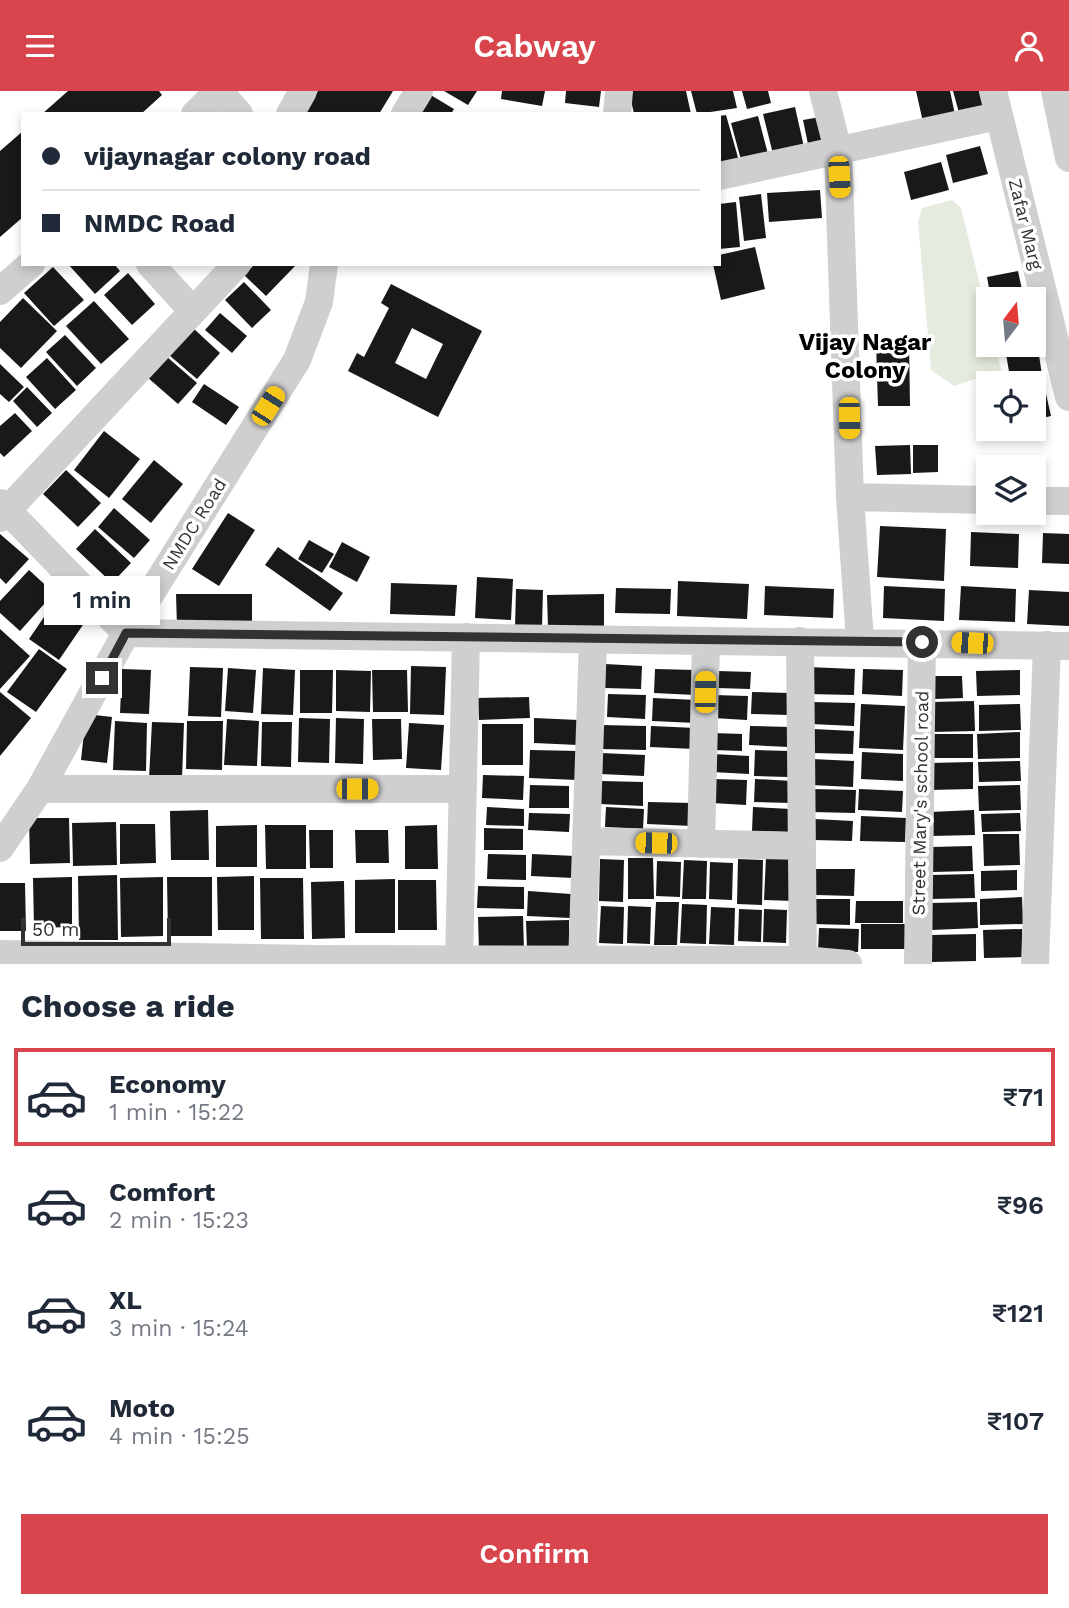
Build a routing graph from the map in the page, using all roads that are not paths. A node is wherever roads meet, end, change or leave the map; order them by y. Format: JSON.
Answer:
{"nodes":[{"id":1,"x":219,"y":91,"type":"edge"},
{"id":2,"x":303,"y":91,"type":"edge"},
{"id":3,"x":419,"y":91,"type":"edge"},
{"id":4,"x":618,"y":91,"type":"edge"},
{"id":5,"x":823,"y":91,"type":"edge"},
{"id":6,"x":1055,"y":91,"type":"edge"},
{"id":7,"x":996,"y":103,"type":"edge"},
{"id":8,"x":197,"y":112,"type":"edge"},
{"id":9,"x":237,"y":112,"type":"edge"},
{"id":10,"x":291,"y":112,"type":"edge"},
{"id":11,"x":406,"y":112,"type":"edge"},
{"id":12,"x":617,"y":112,"type":"edge"},
{"id":13,"x":838,"y":150,"type":"junction"},
{"id":14,"x":1069,"y":158,"type":"edge"},
{"id":15,"x":721,"y":176,"type":"edge"},
{"id":16,"x":29,"y":266,"type":"edge"},
{"id":17,"x":152,"y":266,"type":"edge"},
{"id":18,"x":235,"y":266,"type":"edge"},
{"id":19,"x":324,"y":266,"type":"edge"},
{"id":20,"x":0,"y":291,"type":"edge"},
{"id":21,"x":193,"y":311,"type":"junction"},
{"id":22,"x":1069,"y":397,"type":"edge"},
{"id":23,"x":850,"y":497,"type":"junction"},
{"id":24,"x":976,"y":500,"type":"edge"},
{"id":25,"x":1046,"y":501,"type":"edge"},
{"id":26,"x":1069,"y":502,"type":"edge"},
{"id":27,"x":3,"y":510,"type":"edge"},
{"id":28,"x":126,"y":633,"type":"junction"},
{"id":29,"x":466,"y":637,"type":"junction"},
{"id":30,"x":593,"y":640,"type":"junction"},
{"id":31,"x":706,"y":641,"type":"junction"},
{"id":32,"x":800,"y":641,"type":"junction"},
{"id":33,"x":860,"y":641,"type":"junction"},
{"id":34,"x":922,"y":642,"type":"junction"},
{"id":35,"x":1058,"y":645,"type":"edge"},
{"id":36,"x":40,"y":789,"type":"junction"},
{"id":37,"x":463,"y":789,"type":"junction"},
{"id":38,"x":587,"y":841,"type":"junction"},
{"id":39,"x":701,"y":844,"type":"junction"},
{"id":40,"x":802,"y":846,"type":"junction"},
{"id":41,"x":0,"y":848,"type":"edge"},
{"id":42,"x":0,"y":954,"type":"edge"},
{"id":43,"x":170,"y":959,"type":"edge"},
{"id":44,"x":315,"y":961,"type":"edge"},
{"id":45,"x":459,"y":961,"type":"edge"},
{"id":46,"x":582,"y":962,"type":"edge"},
{"id":47,"x":803,"y":962,"type":"edge"},
{"id":48,"x":848,"y":964,"type":"edge"},
{"id":49,"x":918,"y":964,"type":"edge"},
{"id":50,"x":1035,"y":964,"type":"edge"}],
"edges":[{"from":1,"to":8,"type":"street"},
{"from":1,"to":9,"type":"street"},
{"from":2,"to":10,"type":"street"},
{"from":3,"to":11,"type":"street"},
{"from":4,"to":12,"type":"street"},
{"from":5,"to":13,"type":"street"},
{"from":6,"to":14,"type":"street"},
{"from":7,"to":13,"type":"street"},
{"from":7,"to":22,"type":"street","name":"Zafar Marg"},
{"from":13,"to":15,"type":"street"},
{"from":13,"to":23,"type":"street"},
{"from":16,"to":20,"type":"street"},
{"from":17,"to":21,"type":"street"},
{"from":18,"to":21,"type":"street"},
{"from":19,"to":28,"type":"street","name":"NMDC Road"},
{"from":21,"to":27,"type":"street"},
{"from":23,"to":24,"type":"street"},
{"from":23,"to":33,"type":"street"},
{"from":25,"to":26,"type":"street"},
{"from":27,"to":28,"type":"street"},
{"from":28,"to":29,"type":"street"},
{"from":28,"to":36,"type":"street","name":"NMDC Road"},
{"from":29,"to":30,"type":"street"},
{"from":29,"to":37,"type":"street"},
{"from":30,"to":31,"type":"street"},
{"from":30,"to":38,"type":"street"},
{"from":31,"to":32,"type":"street"},
{"from":31,"to":39,"type":"street"},
{"from":32,"to":33,"type":"street"},
{"from":32,"to":40,"type":"street"},
{"from":33,"to":34,"type":"street"},
{"from":34,"to":35,"type":"street"},
{"from":34,"to":49,"type":"street","name":"Street Mary's school road"},
{"from":35,"to":50,"type":"street"},
{"from":36,"to":37,"type":"street"},
{"from":36,"to":41,"type":"street","name":"NMDC Road"},
{"from":37,"to":45,"type":"street"},
{"from":38,"to":39,"type":"street"},
{"from":38,"to":46,"type":"street"},
{"from":39,"to":40,"type":"street"},
{"from":40,"to":47,"type":"street"},
{"from":42,"to":43,"type":"street"},
{"from":43,"to":44,"type":"street"},
{"from":44,"to":45,"type":"street"},
{"from":45,"to":46,"type":"street"},
{"from":46,"to":47,"type":"street"},
{"from":47,"to":48,"type":"street"}]}
